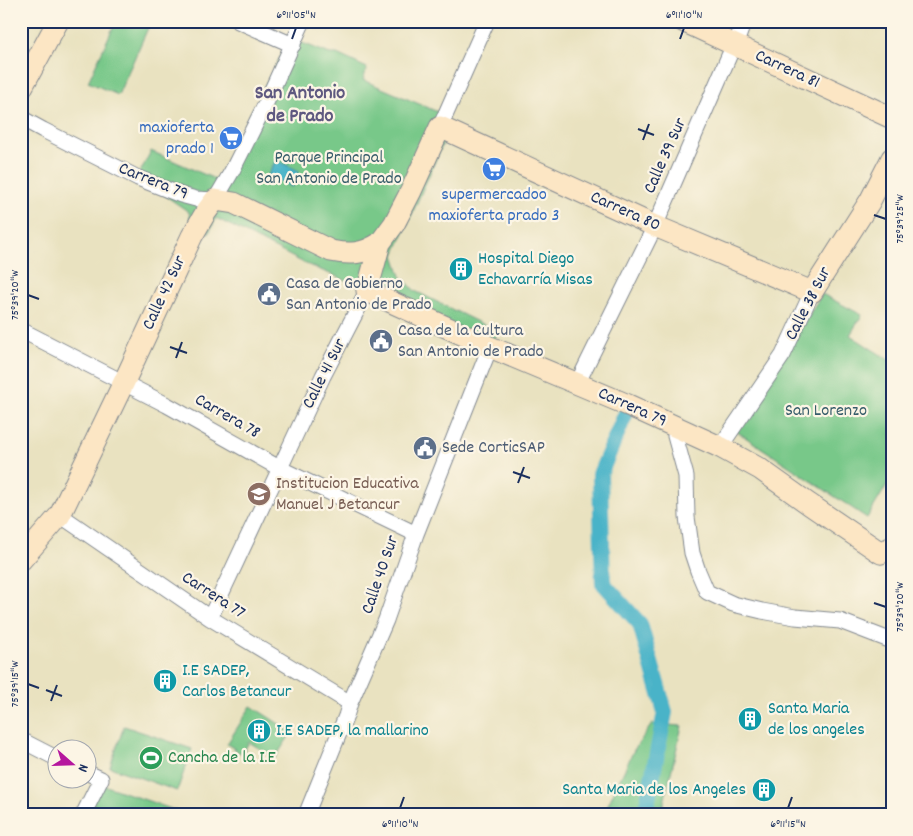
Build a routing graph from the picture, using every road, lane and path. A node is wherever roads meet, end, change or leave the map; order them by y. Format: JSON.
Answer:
{"nodes":[{"id":1,"x":58,"y":21,"type":"edge"},
{"id":2,"x":238,"y":21,"type":"edge"},
{"id":3,"x":303,"y":21,"type":"edge"},
{"id":4,"x":487,"y":21,"type":"edge"},
{"id":5,"x":683,"y":21,"type":"edge"},
{"id":6,"x":744,"y":21,"type":"edge"},
{"id":7,"x":293,"y":45,"type":"junction"},
{"id":8,"x":735,"y":45,"type":"junction"},
{"id":9,"x":21,"y":89,"type":"edge"},
{"id":10,"x":21,"y":118,"type":"edge"},
{"id":11,"x":892,"y":118,"type":"edge"},
{"id":12,"x":440,"y":127,"type":"junction"},
{"id":13,"x":892,"y":158,"type":"edge"},
{"id":14,"x":215,"y":200,"type":"junction"},
{"id":15,"x":655,"y":226,"type":"junction"},
{"id":16,"x":380,"y":243,"type":"junction"},
{"id":17,"x":345,"y":254,"type":"junction"},
{"id":18,"x":369,"y":285,"type":"junction"},
{"id":19,"x":812,"y":292,"type":"junction"},
{"id":20,"x":21,"y":330,"type":"edge"},
{"id":21,"x":490,"y":347,"type":"junction"},
{"id":22,"x":124,"y":382,"type":"junction"},
{"id":23,"x":577,"y":384,"type":"junction"},
{"id":24,"x":677,"y":428,"type":"junction"},
{"id":25,"x":720,"y":447,"type":"junction"},
{"id":26,"x":279,"y":468,"type":"junction"},
{"id":27,"x":60,"y":515,"type":"junction"},
{"id":28,"x":416,"y":534,"type":"junction"},
{"id":29,"x":888,"y":553,"type":"edge"},
{"id":30,"x":21,"y":560,"type":"edge"},
{"id":31,"x":210,"y":618,"type":"junction"},
{"id":32,"x":892,"y":641,"type":"edge"},
{"id":33,"x":350,"y":703,"type":"junction"},
{"id":34,"x":21,"y":740,"type":"edge"},
{"id":35,"x":48,"y":754,"type":"edge"},
{"id":36,"x":91,"y":788,"type":"edge"},
{"id":37,"x":83,"y":815,"type":"edge"},
{"id":38,"x":306,"y":815,"type":"edge"}],
"edges":[{"from":1,"to":9,"type":"main road"},
{"from":2,"to":7,"type":"street"},
{"from":3,"to":7,"type":"street","name":"Calle 42 Sur"},
{"from":4,"to":12,"type":"street","name":"Calle 41 Sur"},
{"from":5,"to":8,"type":"main road","name":"Carrera 81"},
{"from":6,"to":8,"type":"street","name":"Calle 39 Sur"},
{"from":7,"to":14,"type":"street","name":"Calle 42 Sur"},
{"from":8,"to":11,"type":"main road","name":"Carrera 81"},
{"from":8,"to":15,"type":"street","name":"Calle 39 Sur"},
{"from":10,"to":14,"type":"street","name":"Carrera 79"},
{"from":12,"to":15,"type":"main road","name":"Carrera 80"},
{"from":12,"to":16,"type":"main road","name":"Calle 41 Sur"},
{"from":13,"to":19,"type":"main road","name":"Calle 38 Sur"},
{"from":14,"to":17,"type":"main road","name":"Carrera 79"},
{"from":14,"to":22,"type":"main road","name":"Calle 42 Sur"},
{"from":15,"to":19,"type":"main road","name":"Carrera 80"},
{"from":15,"to":23,"type":"street","name":"Calle 39 Sur"},
{"from":16,"to":17,"type":"main road","name":"Carrera 79"},
{"from":16,"to":18,"type":"main road","name":"Calle 41 Sur"},
{"from":17,"to":18,"type":"main road","name":"Carrera 79"},
{"from":18,"to":21,"type":"main road","name":"Carrera 79"},
{"from":18,"to":26,"type":"street","name":"Calle 41 Sur"},
{"from":19,"to":25,"type":"street","name":"Calle 38 Sur"},
{"from":20,"to":22,"type":"street","name":"Carrera 78"},
{"from":21,"to":23,"type":"main road","name":"Carrera 79"},
{"from":21,"to":28,"type":"street","name":"Calle 40 Sur"},
{"from":22,"to":26,"type":"street","name":"Carrera 78"},
{"from":22,"to":27,"type":"main road","name":"Calle 42 Sur"},
{"from":23,"to":24,"type":"main road","name":"Carrera 79"},
{"from":24,"to":25,"type":"main road","name":"Carrera 79"},
{"from":24,"to":32,"type":"street"},
{"from":25,"to":29,"type":"main road","name":"Carrera 79"},
{"from":26,"to":28,"type":"street","name":"Carrera 78"},
{"from":26,"to":31,"type":"street","name":"Calle 41 Sur"},
{"from":27,"to":30,"type":"main road","name":"Calle 42 Sur"},
{"from":27,"to":31,"type":"street","name":"Carrera 77"},
{"from":28,"to":33,"type":"street","name":"Calle 40 Sur"},
{"from":31,"to":33,"type":"street","name":"Carrera 77"},
{"from":33,"to":38,"type":"street","name":"Calle 40 Sur"},
{"from":34,"to":35,"type":"street"},
{"from":36,"to":37,"type":"street"}]}
